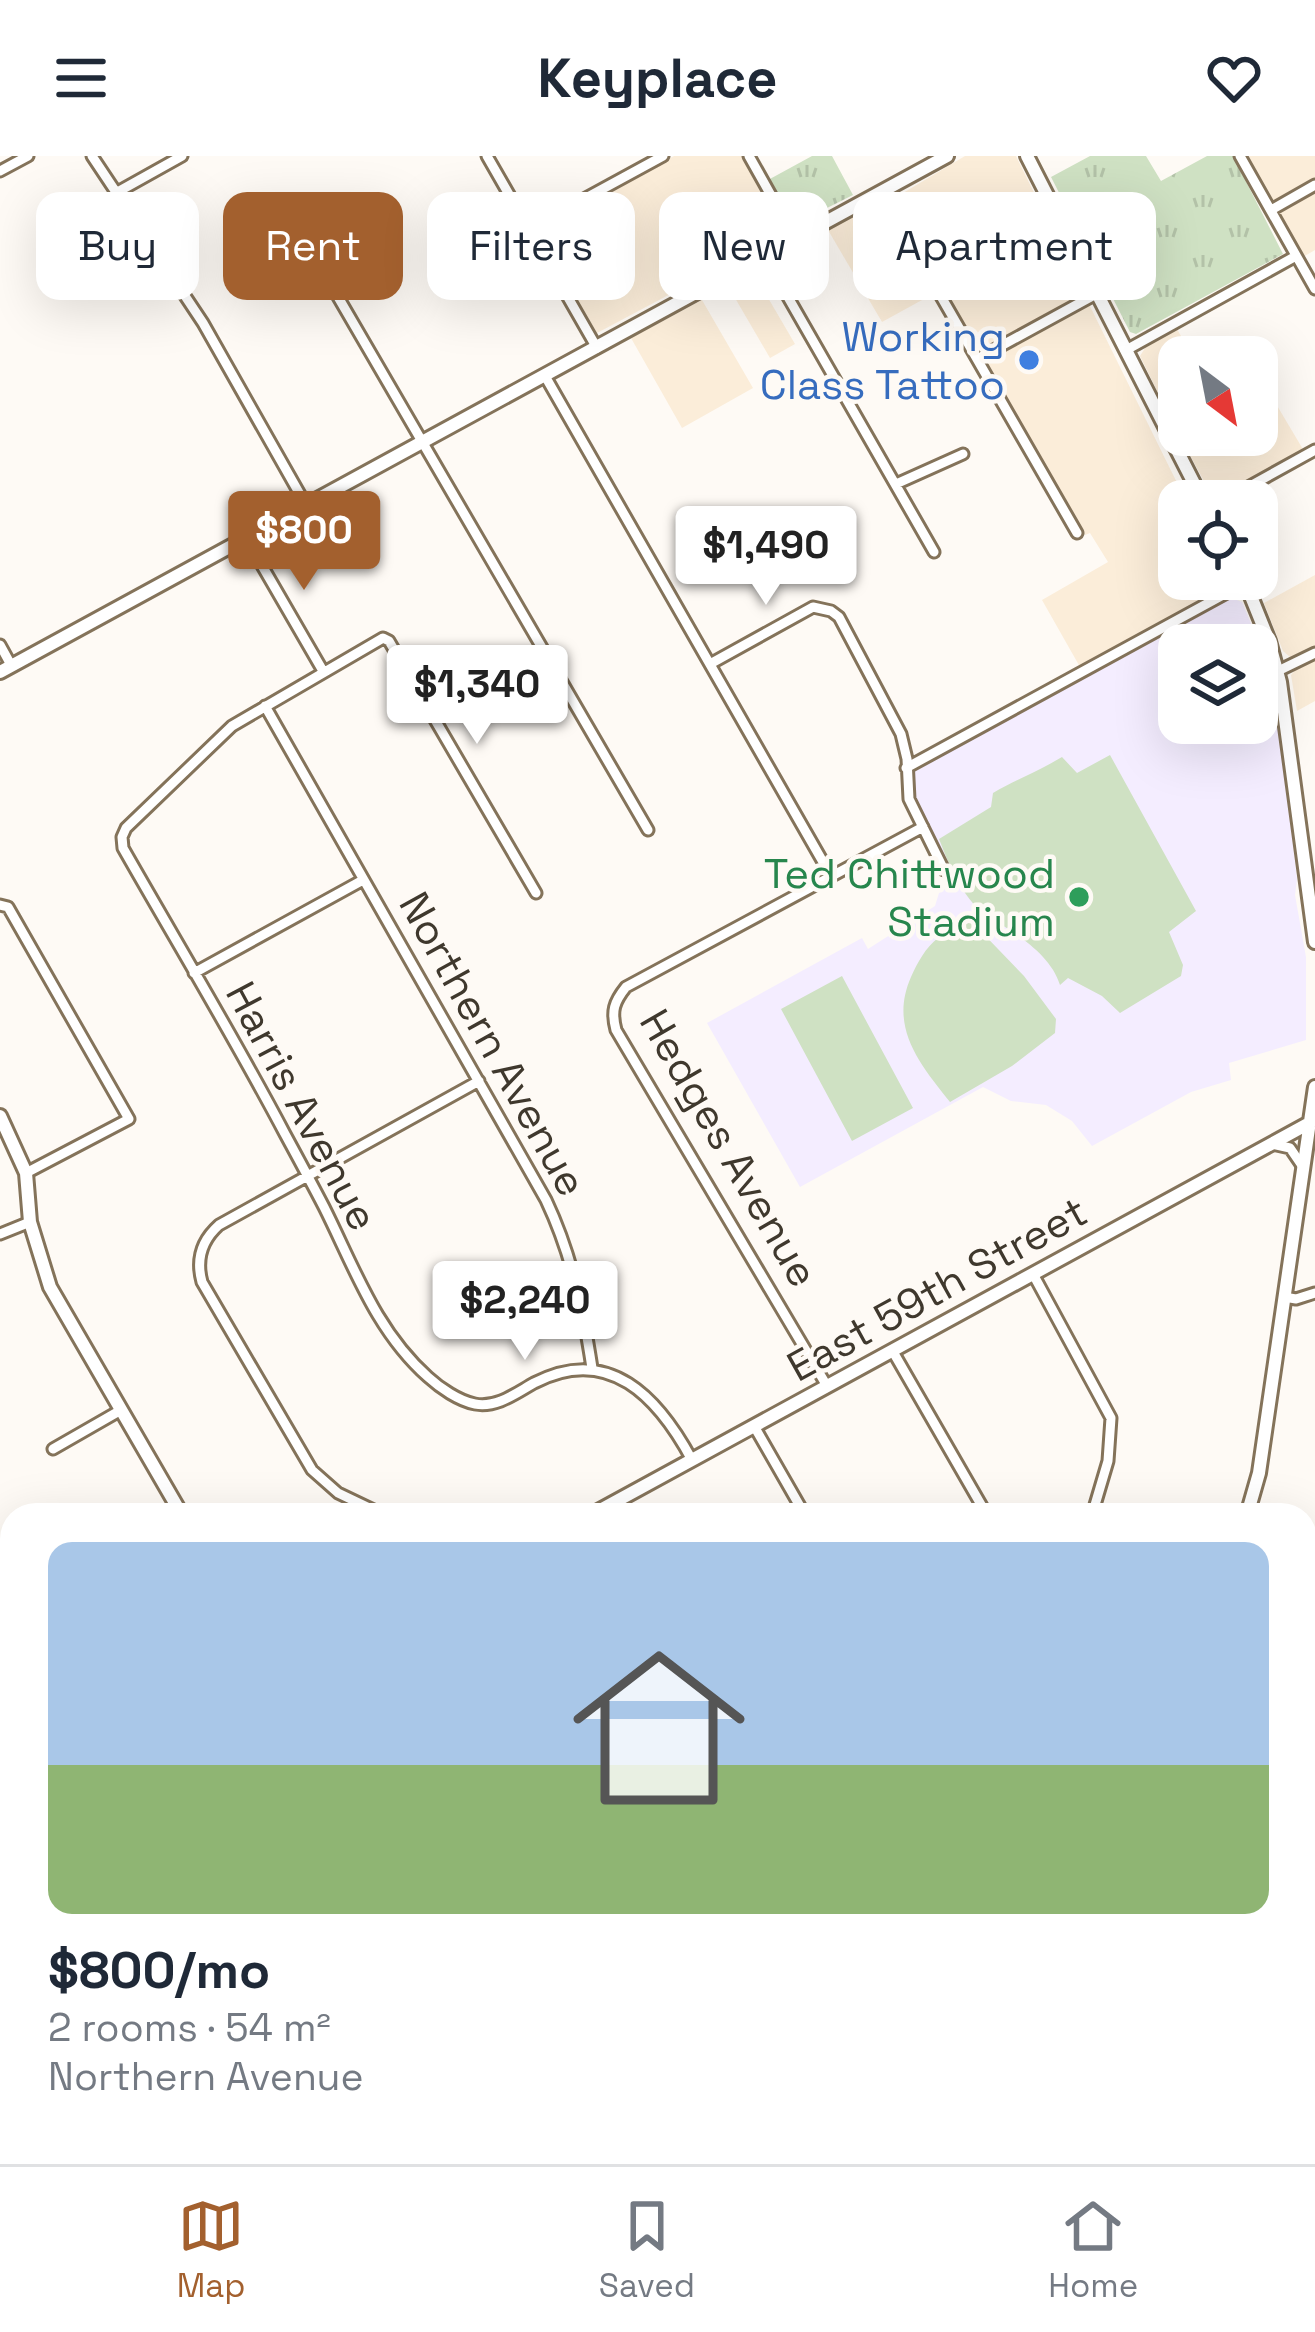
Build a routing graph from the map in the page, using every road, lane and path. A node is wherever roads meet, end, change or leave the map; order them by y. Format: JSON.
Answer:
{"nodes":[{"id":1,"x":28,"y":156,"type":"edge"},
{"id":2,"x":92,"y":156,"type":"edge"},
{"id":3,"x":182,"y":156,"type":"edge"},
{"id":4,"x":488,"y":156,"type":"edge"},
{"id":5,"x":663,"y":156,"type":"edge"},
{"id":6,"x":749,"y":156,"type":"edge"},
{"id":7,"x":947,"y":156,"type":"edge"},
{"id":8,"x":1027,"y":156,"type":"edge"},
{"id":9,"x":1240,"y":156,"type":"edge"},
{"id":10,"x":0,"y":171,"type":"edge"},
{"id":11,"x":1315,"y":185,"type":"edge"},
{"id":12,"x":113,"y":192,"type":"edge"},
{"id":13,"x":118,"y":192,"type":"edge"},
{"id":14,"x":508,"y":192,"type":"edge"},
{"id":15,"x":597,"y":192,"type":"edge"},
{"id":16,"x":769,"y":192,"type":"edge"},
{"id":17,"x":881,"y":192,"type":"edge"},
{"id":18,"x":1046,"y":192,"type":"edge"},
{"id":19,"x":1271,"y":210,"type":"junction"},
{"id":20,"x":1296,"y":256,"type":"junction"},
{"id":21,"x":1315,"y":289,"type":"edge"},
{"id":22,"x":187,"y":300,"type":"edge"},
{"id":23,"x":339,"y":300,"type":"edge"},
{"id":24,"x":570,"y":300,"type":"edge"},
{"id":25,"x":685,"y":300,"type":"edge"},
{"id":26,"x":790,"y":300,"type":"edge"},
{"id":27,"x":945,"y":300,"type":"edge"},
{"id":28,"x":1084,"y":300,"type":"edge"},
{"id":29,"x":1102,"y":300,"type":"edge"},
{"id":30,"x":597,"y":348,"type":"junction"},
{"id":31,"x":1127,"y":349,"type":"junction"},
{"id":32,"x":979,"y":358,"type":"junction"},
{"id":33,"x":545,"y":376,"type":"junction"},
{"id":34,"x":422,"y":443,"type":"junction"},
{"id":35,"x":1315,"y":450,"type":"edge"},
{"id":36,"x":963,"y":454,"type":"dead end"},
{"id":37,"x":1192,"y":480,"type":"edge"},
{"id":38,"x":1261,"y":480,"type":"edge"},
{"id":39,"x":896,"y":484,"type":"junction"},
{"id":40,"x":307,"y":505,"type":"junction"},
{"id":41,"x":1078,"y":532,"type":"dead end"},
{"id":42,"x":245,"y":538,"type":"junction"},
{"id":43,"x":934,"y":552,"type":"dead end"},
{"id":44,"x":1211,"y":600,"type":"edge"},
{"id":45,"x":0,"y":645,"type":"edge"},
{"id":46,"x":1315,"y":653,"type":"edge"},
{"id":47,"x":710,"y":664,"type":"junction"},
{"id":48,"x":6,"y":669,"type":"edge"},
{"id":49,"x":323,"y":671,"type":"junction"},
{"id":50,"x":1278,"y":671,"type":"joint"},
{"id":51,"x":265,"y":706,"type":"junction"},
{"id":52,"x":906,"y":768,"type":"junction"},
{"id":53,"x":923,"y":827,"type":"junction"},
{"id":54,"x":648,"y":830,"type":"dead end"},
{"id":55,"x":944,"y":870,"type":"dead end"},
{"id":56,"x":831,"y":876,"type":"junction"},
{"id":57,"x":363,"y":880,"type":"junction"},
{"id":58,"x":536,"y":893,"type":"dead end"},
{"id":59,"x":1,"y":905,"type":"edge"},
{"id":60,"x":1315,"y":942,"type":"edge"},
{"id":61,"x":194,"y":973,"type":"junction"},
{"id":62,"x":479,"y":1082,"type":"junction"},
{"id":63,"x":1315,"y":1087,"type":"edge"},
{"id":64,"x":0,"y":1116,"type":"edge"},
{"id":65,"x":1313,"y":1122,"type":"edge"},
{"id":66,"x":1272,"y":1144,"type":"junction"},
{"id":67,"x":1304,"y":1167,"type":"junction"},
{"id":68,"x":26,"y":1173,"type":"junction"},
{"id":69,"x":308,"y":1177,"type":"junction"},
{"id":70,"x":30,"y":1222,"type":"junction"},
{"id":71,"x":0,"y":1234,"type":"edge"},
{"id":72,"x":1033,"y":1274,"type":"junction"},
{"id":73,"x":1315,"y":1293,"type":"edge"},
{"id":74,"x":1283,"y":1298,"type":"junction"},
{"id":75,"x":892,"y":1350,"type":"junction"},
{"id":76,"x":592,"y":1368,"type":"junction"},
{"id":77,"x":827,"y":1386,"type":"junction"},
{"id":78,"x":121,"y":1410,"type":"junction"},
{"id":79,"x":754,"y":1426,"type":"junction"},
{"id":80,"x":53,"y":1449,"type":"dead end"},
{"id":81,"x":692,"y":1460,"type":"junction"},
{"id":82,"x":175,"y":1503,"type":"edge"},
{"id":83,"x":359,"y":1503,"type":"edge"},
{"id":84,"x":613,"y":1503,"type":"edge"},
{"id":85,"x":798,"y":1503,"type":"edge"},
{"id":86,"x":980,"y":1503,"type":"edge"},
{"id":87,"x":1096,"y":1503,"type":"edge"},
{"id":88,"x":1250,"y":1503,"type":"edge"}],
"edges":[{"from":1,"to":10,"type":"street"},
{"from":2,"to":12,"type":"street"},
{"from":3,"to":13,"type":"street"},
{"from":4,"to":14,"type":"street"},
{"from":5,"to":15,"type":"street"},
{"from":6,"to":16,"type":"street"},
{"from":7,"to":17,"type":"street"},
{"from":8,"to":18,"type":"street"},
{"from":9,"to":19,"type":"street"},
{"from":11,"to":19,"type":"street"},
{"from":19,"to":20,"type":"street"},
{"from":20,"to":21,"type":"street"},
{"from":20,"to":31,"type":"street"},
{"from":22,"to":40,"type":"street"},
{"from":23,"to":34,"type":"street"},
{"from":24,"to":30,"type":"street"},
{"from":25,"to":30,"type":"street"},
{"from":26,"to":39,"type":"street"},
{"from":27,"to":32,"type":"street"},
{"from":28,"to":32,"type":"street"},
{"from":29,"to":31,"type":"street"},
{"from":30,"to":33,"type":"street"},
{"from":31,"to":37,"type":"street"},
{"from":32,"to":41,"type":"street"},
{"from":33,"to":34,"type":"street"},
{"from":33,"to":47,"type":"street"},
{"from":34,"to":40,"type":"street"},
{"from":34,"to":54,"type":"street"},
{"from":35,"to":38,"type":"street"},
{"from":36,"to":39,"type":"street"},
{"from":39,"to":43,"type":"street"},
{"from":40,"to":42,"type":"street"},
{"from":42,"to":48,"type":"street"},
{"from":42,"to":49,"type":"street"},
{"from":44,"to":52,"type":"street"},
{"from":45,"to":48,"type":"street"},
{"from":46,"to":50,"type":"street"},
{"from":47,"to":52,"type":"street"},
{"from":47,"to":56,"type":"street"},
{"from":49,"to":51,"type":"street"},
{"from":49,"to":58,"type":"street"},
{"from":50,"to":60,"type":"street"},
{"from":51,"to":57,"type":"street","name":"Northern Avenue"},
{"from":51,"to":61,"type":"street","name":"Harris Avenue"},
{"from":52,"to":53,"type":"street"},
{"from":53,"to":55,"type":"street"},
{"from":53,"to":56,"type":"street"},
{"from":56,"to":77,"type":"street","name":"Hedges Avenue"},
{"from":57,"to":61,"type":"street"},
{"from":57,"to":62,"type":"street","name":"Northern Avenue"},
{"from":59,"to":68,"type":"street"},
{"from":61,"to":69,"type":"street","name":"Harris Avenue"},
{"from":62,"to":69,"type":"street"},
{"from":62,"to":76,"type":"street","name":"Northern Avenue"},
{"from":63,"to":65,"type":"street"},
{"from":64,"to":68,"type":"street"},
{"from":65,"to":66,"type":"street","name":"East 59th Street"},
{"from":65,"to":67,"type":"street"},
{"from":66,"to":67,"type":"street"},
{"from":66,"to":72,"type":"street","name":"East 59th Street"},
{"from":67,"to":74,"type":"street"},
{"from":68,"to":70,"type":"street"},
{"from":69,"to":76,"type":"street","name":"Harris Avenue"},
{"from":69,"to":83,"type":"street"},
{"from":70,"to":71,"type":"street"},
{"from":70,"to":78,"type":"street"},
{"from":72,"to":75,"type":"street","name":"East 59th Street"},
{"from":72,"to":87,"type":"street"},
{"from":73,"to":74,"type":"street"},
{"from":74,"to":88,"type":"street"},
{"from":75,"to":77,"type":"street","name":"East 59th Street"},
{"from":75,"to":86,"type":"street"},
{"from":76,"to":81,"type":"street"},
{"from":77,"to":79,"type":"street","name":"East 59th Street"},
{"from":78,"to":80,"type":"street"},
{"from":78,"to":82,"type":"street"},
{"from":79,"to":81,"type":"street","name":"East 59th Street"},
{"from":79,"to":85,"type":"street"},
{"from":81,"to":84,"type":"street","name":"East 59th Street"}]}
